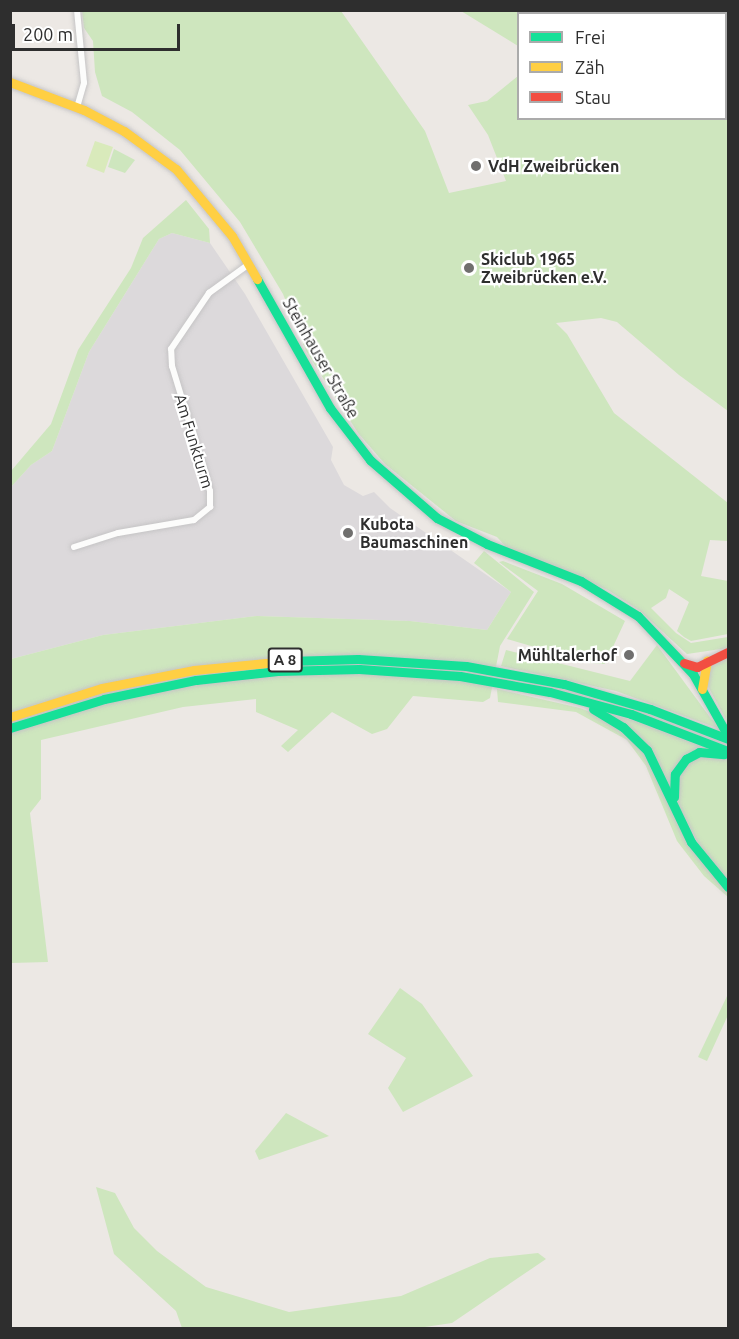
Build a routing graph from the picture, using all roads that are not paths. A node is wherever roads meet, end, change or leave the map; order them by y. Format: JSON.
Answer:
{"nodes":[{"id":1,"x":77,"y":10,"type":"edge"},
{"id":2,"x":10,"y":82,"type":"edge"},
{"id":3,"x":77,"y":107,"type":"junction"},
{"id":4,"x":250,"y":264,"type":"junction"},
{"id":5,"x":74,"y":547,"type":"dead end"},
{"id":6,"x":728,"y":652,"type":"edge"},
{"id":7,"x":707,"y":660,"type":"junction"},
{"id":8,"x":684,"y":663,"type":"junction"},
{"id":9,"x":702,"y":689,"type":"junction"},
{"id":10,"x":567,"y":696,"type":"junction"},
{"id":11,"x":10,"y":717,"type":"edge"},
{"id":12,"x":10,"y":728,"type":"edge"},
{"id":13,"x":727,"y":737,"type":"edge"},
{"id":14,"x":729,"y":753,"type":"edge"},
{"id":15,"x":675,"y":804,"type":"junction"},
{"id":16,"x":729,"y":887,"type":"edge"}],
"edges":[{"from":1,"to":3,"type":"street"},
{"from":2,"to":3,"type":"main road","name":"Steinhauser Straße"},
{"from":3,"to":4,"type":"main road","name":"Steinhauser Straße"},
{"from":4,"to":5,"type":"street","name":"Am Funkturm"},
{"from":4,"to":8,"type":"main road","name":"Steinhauser Straße"},
{"from":6,"to":7,"type":"main road"},
{"from":6,"to":8,"type":"main road"},
{"from":7,"to":8,"type":"main road"},
{"from":7,"to":9,"type":"main road"},
{"from":8,"to":9,"type":"main road","name":"Steinhauser Straße"},
{"from":9,"to":13,"type":"main road","name":"Steinhauser Straße"},
{"from":10,"to":12,"type":"main road","number":"A 8"},
{"from":10,"to":14,"type":"main road","number":"A 8"},
{"from":10,"to":15,"type":"main road"},
{"from":11,"to":13,"type":"main road","number":"A 8"},
{"from":14,"to":15,"type":"main road"},
{"from":15,"to":16,"type":"main road"}]}
